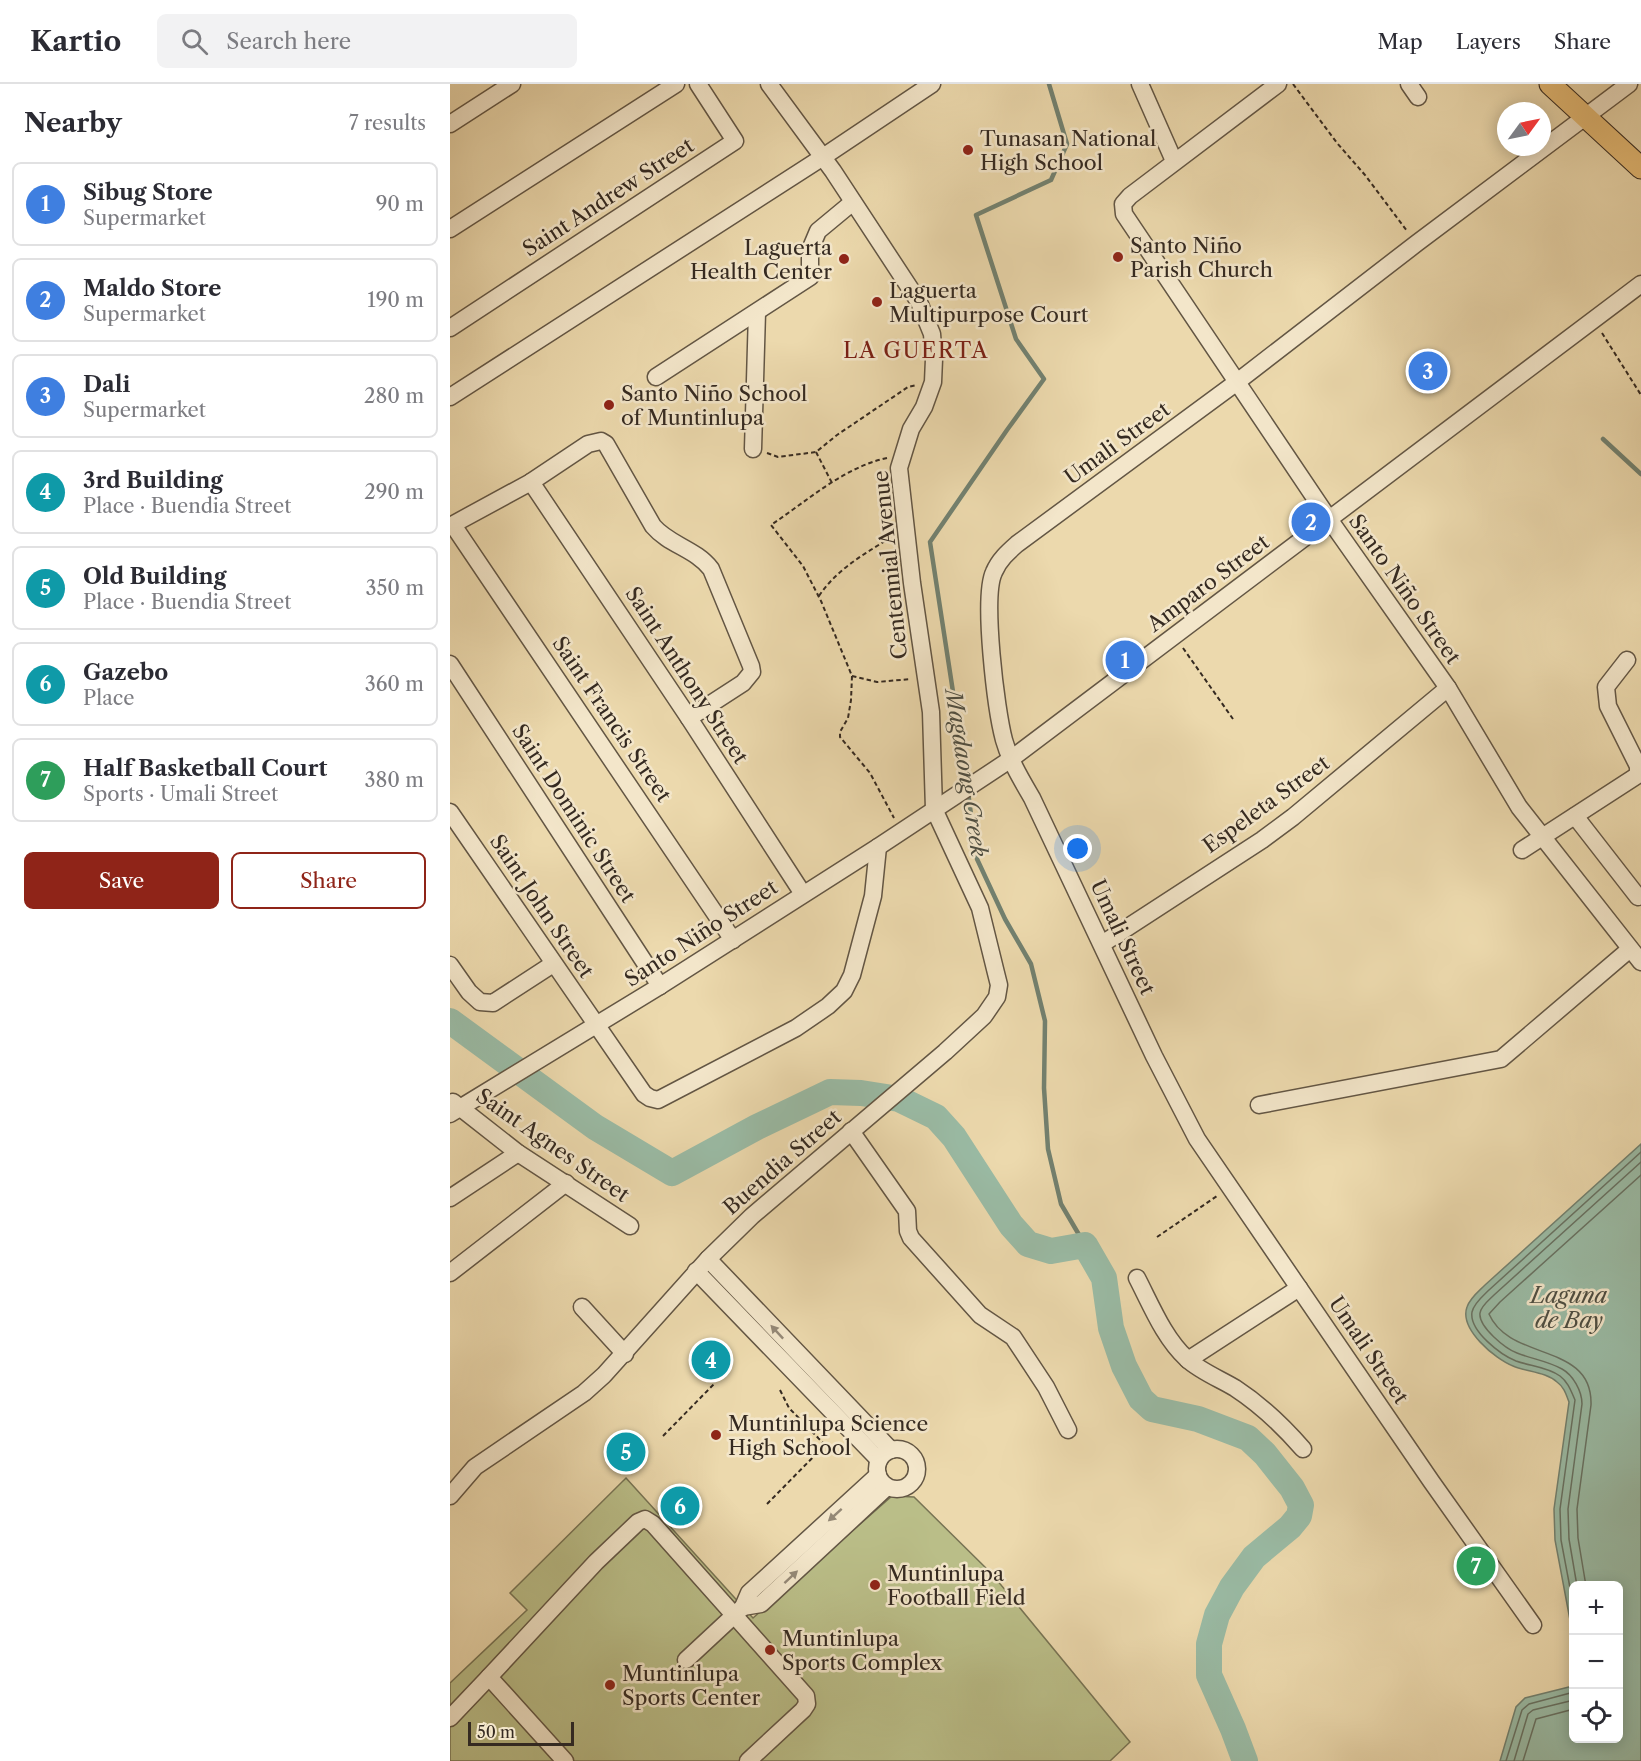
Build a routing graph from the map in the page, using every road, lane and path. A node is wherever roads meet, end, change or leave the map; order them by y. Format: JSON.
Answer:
{"nodes":[{"id":1,"x":512,"y":84,"type":"edge"},
{"id":2,"x":676,"y":84,"type":"edge"},
{"id":3,"x":698,"y":84,"type":"edge"},
{"id":4,"x":769,"y":84,"type":"edge"},
{"id":5,"x":932,"y":84,"type":"edge"},
{"id":6,"x":1140,"y":84,"type":"edge"},
{"id":7,"x":1278,"y":84,"type":"edge"},
{"id":8,"x":1293,"y":84,"type":"edge"},
{"id":9,"x":1550,"y":84,"type":"edge"},
{"id":10,"x":1629,"y":84,"type":"edge"},
{"id":11,"x":1585,"y":117,"type":"junction"},
{"id":12,"x":450,"y":124,"type":"edge"},
{"id":13,"x":823,"y":157,"type":"junction"},
{"id":14,"x":1174,"y":161,"type":"junction"},
{"id":15,"x":1641,"y":168,"type":"edge"},
{"id":16,"x":853,"y":202,"type":"junction"},
{"id":17,"x":450,"y":229,"type":"edge"},
{"id":18,"x":1417,"y":243,"type":"junction"},
{"id":19,"x":1641,"y":284,"type":"edge"},
{"id":20,"x":757,"y":312,"type":"junction"},
{"id":21,"x":1594,"y":320,"type":"junction"},
{"id":22,"x":450,"y":328,"type":"edge"},
{"id":23,"x":656,"y":377,"type":"dead end"},
{"id":24,"x":933,"y":382,"type":"junction"},
{"id":25,"x":1237,"y":382,"type":"junction"},
{"id":26,"x":1641,"y":395,"type":"edge"},
{"id":27,"x":450,"y":397,"type":"edge"},
{"id":28,"x":753,"y":449,"type":"joint"},
{"id":29,"x":816,"y":452,"type":"junction"},
{"id":30,"x":902,"y":455,"type":"junction"},
{"id":31,"x":531,"y":482,"type":"junction"},
{"id":32,"x":832,"y":483,"type":"junction"},
{"id":33,"x":1329,"y":519,"type":"junction"},
{"id":34,"x":452,"y":525,"type":"edge"},
{"id":35,"x":906,"y":529,"type":"junction"},
{"id":36,"x":819,"y":597,"type":"junction"},
{"id":37,"x":1174,"y":636,"type":"junction"},
{"id":38,"x":1626,"y":660,"type":"dead end"},
{"id":39,"x":450,"y":664,"type":"edge"},
{"id":40,"x":852,"y":676,"type":"junction"},
{"id":41,"x":926,"y":677,"type":"junction"},
{"id":42,"x":1448,"y":688,"type":"junction"},
{"id":43,"x":689,"y":718,"type":"junction"},
{"id":44,"x":1233,"y":719,"type":"dead end"},
{"id":45,"x":1011,"y":759,"type":"junction"},
{"id":46,"x":1640,"y":775,"type":"edge"},
{"id":47,"x":973,"y":784,"type":"joint"},
{"id":48,"x":940,"y":805,"type":"junction"},
{"id":49,"x":450,"y":812,"type":"edge"},
{"id":50,"x":1575,"y":816,"type":"junction"},
{"id":51,"x":901,"y":831,"type":"junction"},
{"id":52,"x":1542,"y":837,"type":"junction"},
{"id":53,"x":878,"y":847,"type":"junction"},
{"id":54,"x":1522,"y":849,"type":"dead end"},
{"id":55,"x":803,"y":894,"type":"junction"},
{"id":56,"x":1638,"y":897,"type":"dead end"},
{"id":57,"x":733,"y":940,"type":"junction"},
{"id":58,"x":1102,"y":944,"type":"junction"},
{"id":59,"x":1636,"y":956,"type":"edge"},
{"id":60,"x":553,"y":964,"type":"junction"},
{"id":61,"x":450,"y":965,"type":"edge"},
{"id":62,"x":660,"y":986,"type":"junction"},
{"id":63,"x":597,"y":1026,"type":"junction"},
{"id":64,"x":1259,"y":1105,"type":"dead end"},
{"id":65,"x":453,"y":1107,"type":"edge"},
{"id":66,"x":851,"y":1131,"type":"junction"},
{"id":67,"x":518,"y":1152,"type":"junction"},
{"id":68,"x":566,"y":1183,"type":"junction"},
{"id":69,"x":1229,"y":1187,"type":"junction"},
{"id":70,"x":450,"y":1198,"type":"edge"},
{"id":71,"x":630,"y":1227,"type":"dead end"},
{"id":72,"x":1157,"y":1238,"type":"dead end"},
{"id":73,"x":702,"y":1265,"type":"junction"},
{"id":74,"x":450,"y":1273,"type":"edge"},
{"id":75,"x":1137,"y":1278,"type":"dead end"},
{"id":76,"x":1299,"y":1288,"type":"junction"},
{"id":77,"x":582,"y":1307,"type":"dead end"},
{"id":78,"x":625,"y":1354,"type":"junction"},
{"id":79,"x":1188,"y":1360,"type":"junction"},
{"id":80,"x":715,"y":1383,"type":"dead end"},
{"id":81,"x":780,"y":1390,"type":"dead end"},
{"id":82,"x":1068,"y":1430,"type":"dead end"},
{"id":83,"x":663,"y":1436,"type":"dead end"},
{"id":84,"x":1303,"y":1449,"type":"dead end"},
{"id":85,"x":475,"y":1467,"type":"junction"},
{"id":86,"x":450,"y":1475,"type":"edge"},
{"id":87,"x":450,"y":1496,"type":"edge"},
{"id":88,"x":767,"y":1504,"type":"dead end"},
{"id":89,"x":739,"y":1611,"type":"junction"},
{"id":90,"x":1533,"y":1625,"type":"dead end"},
{"id":91,"x":686,"y":1659,"type":"dead end"},
{"id":92,"x":489,"y":1677,"type":"junction"},
{"id":93,"x":450,"y":1718,"type":"edge"},
{"id":94,"x":565,"y":1761,"type":"edge"},
{"id":95,"x":747,"y":1761,"type":"edge"}],
"edges":[{"from":1,"to":12,"type":"street"},
{"from":2,"to":17,"type":"street"},
{"from":3,"to":22,"type":"street","name":"Saint Andrew Street"},
{"from":4,"to":13,"type":"street","name":"Centennial Avenue"},
{"from":5,"to":13,"type":"street"},
{"from":6,"to":14,"type":"street"},
{"from":7,"to":14,"type":"street"},
{"from":8,"to":18,"type":"path"},
{"from":9,"to":11,"type":"main road"},
{"from":10,"to":11,"type":"street","name":"Umali Street"},
{"from":11,"to":15,"type":"main road"},
{"from":11,"to":18,"type":"street","name":"Umali Street"},
{"from":13,"to":16,"type":"street","name":"Centennial Avenue"},
{"from":13,"to":27,"type":"street"},
{"from":14,"to":25,"type":"street","name":"Santo Niño Street"},
{"from":16,"to":20,"type":"street"},
{"from":16,"to":24,"type":"street","name":"Centennial Avenue"},
{"from":18,"to":25,"type":"street","name":"Umali Street"},
{"from":19,"to":21,"type":"street","name":"Amparo Street"},
{"from":20,"to":23,"type":"street"},
{"from":20,"to":28,"type":"street"},
{"from":21,"to":26,"type":"path"},
{"from":21,"to":33,"type":"street","name":"Amparo Street"},
{"from":24,"to":29,"type":"path"},
{"from":24,"to":30,"type":"street","name":"Centennial Avenue"},
{"from":25,"to":33,"type":"street","name":"Santo Niño Street"},
{"from":25,"to":45,"type":"street","name":"Umali Street"},
{"from":28,"to":29,"type":"path"},
{"from":29,"to":32,"type":"path"},
{"from":30,"to":32,"type":"path"},
{"from":30,"to":35,"type":"street","name":"Centennial Avenue"},
{"from":31,"to":34,"type":"street"},
{"from":31,"to":43,"type":"street","name":"Saint Anthony Street"},
{"from":31,"to":43,"type":"street"},
{"from":32,"to":36,"type":"path"},
{"from":33,"to":37,"type":"street","name":"Amparo Street"},
{"from":33,"to":42,"type":"street","name":"Santo Niño Street"},
{"from":34,"to":57,"type":"street","name":"Saint Francis Street"},
{"from":35,"to":36,"type":"path"},
{"from":35,"to":41,"type":"street","name":"Centennial Avenue"},
{"from":36,"to":40,"type":"path"},
{"from":37,"to":44,"type":"path"},
{"from":37,"to":45,"type":"street","name":"Amparo Street"},
{"from":38,"to":46,"type":"street"},
{"from":39,"to":62,"type":"street","name":"Saint Dominic Street"},
{"from":40,"to":41,"type":"path"},
{"from":40,"to":51,"type":"path"},
{"from":41,"to":48,"type":"street","name":"Centennial Avenue"},
{"from":42,"to":52,"type":"street","name":"Santo Niño Street"},
{"from":42,"to":58,"type":"street","name":"Espeleta Street"},
{"from":43,"to":55,"type":"street","name":"Saint Anthony Street"},
{"from":45,"to":47,"type":"street","name":"Amparo Street"},
{"from":45,"to":58,"type":"street","name":"Umali Street"},
{"from":46,"to":50,"type":"street"},
{"from":47,"to":48,"type":"street","name":"Santo Niño Street"},
{"from":48,"to":51,"type":"street","name":"Santo Niño Street"},
{"from":48,"to":66,"type":"street","name":"Buendia Street"},
{"from":49,"to":60,"type":"street","name":"Saint John Street"},
{"from":50,"to":52,"type":"street"},
{"from":50,"to":56,"type":"street"},
{"from":51,"to":53,"type":"street","name":"Santo Niño Street"},
{"from":52,"to":54,"type":"street"},
{"from":52,"to":59,"type":"street","name":"Santo Niño Street"},
{"from":53,"to":55,"type":"street","name":"Santo Niño Street"},
{"from":53,"to":63,"type":"street","name":"Saint John Street"},
{"from":55,"to":57,"type":"street","name":"Santo Niño Street"},
{"from":57,"to":62,"type":"street","name":"Santo Niño Street"},
{"from":58,"to":69,"type":"street","name":"Umali Street"},
{"from":59,"to":64,"type":"street"},
{"from":60,"to":61,"type":"street"},
{"from":60,"to":63,"type":"street","name":"Saint John Street"},
{"from":62,"to":63,"type":"street","name":"Santo Niño Street"},
{"from":63,"to":65,"type":"street","name":"Santo Niño Street"},
{"from":65,"to":67,"type":"street","name":"Saint Agnes Street"},
{"from":66,"to":73,"type":"street","name":"Buendia Street"},
{"from":66,"to":82,"type":"street"},
{"from":67,"to":68,"type":"street","name":"Saint Agnes Street"},
{"from":67,"to":70,"type":"street"},
{"from":68,"to":71,"type":"street","name":"Saint Agnes Street"},
{"from":68,"to":74,"type":"street"},
{"from":69,"to":72,"type":"path"},
{"from":69,"to":76,"type":"street","name":"Umali Street"},
{"from":73,"to":78,"type":"street","name":"Buendia Street"},
{"from":73,"to":89,"type":"street"},
{"from":75,"to":79,"type":"street"},
{"from":76,"to":79,"type":"street"},
{"from":76,"to":90,"type":"street","name":"Umali Street"},
{"from":77,"to":78,"type":"street"},
{"from":78,"to":85,"type":"street","name":"Buendia Street"},
{"from":79,"to":84,"type":"street"},
{"from":80,"to":83,"type":"path"},
{"from":81,"to":88,"type":"path"},
{"from":85,"to":86,"type":"street"},
{"from":85,"to":87,"type":"street","name":"Buendia Street"},
{"from":89,"to":91,"type":"street"},
{"from":89,"to":92,"type":"street"},
{"from":89,"to":95,"type":"street"},
{"from":92,"to":93,"type":"street"},
{"from":92,"to":94,"type":"street"}]}
